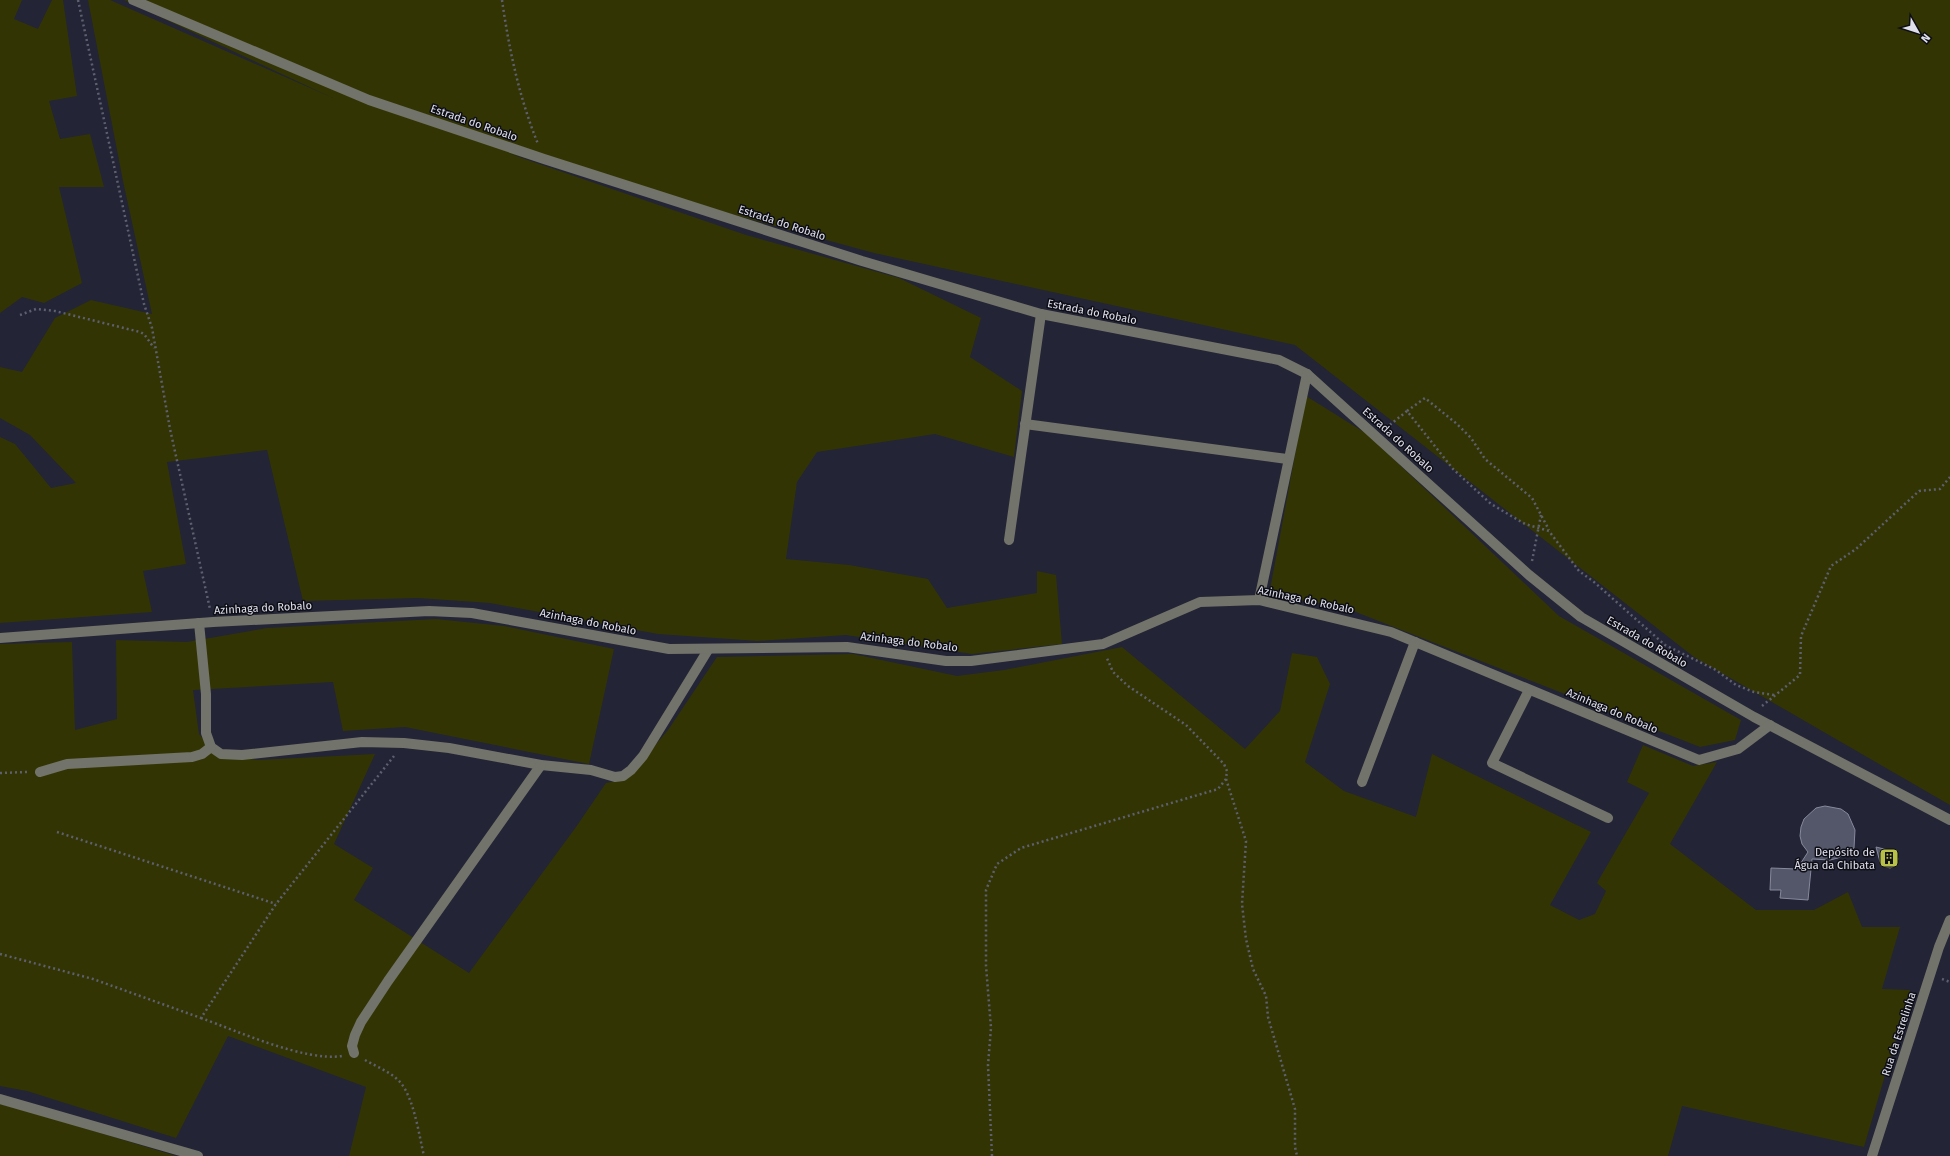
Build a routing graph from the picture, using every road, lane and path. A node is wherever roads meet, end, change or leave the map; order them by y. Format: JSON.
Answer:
{"nodes":[{"id":1,"x":78,"y":0,"type":"edge"},
{"id":2,"x":133,"y":0,"type":"edge"},
{"id":3,"x":502,"y":0,"type":"edge"},
{"id":4,"x":544,"y":159,"type":"junction"},
{"id":5,"x":1041,"y":314,"type":"junction"},
{"id":6,"x":20,"y":315,"type":"dead end"},
{"id":7,"x":155,"y":348,"type":"junction"},
{"id":8,"x":1307,"y":374,"type":"junction"},
{"id":9,"x":1407,"y":411,"type":"junction"},
{"id":10,"x":1025,"y":424,"type":"junction"},
{"id":11,"x":1377,"y":437,"type":"junction"},
{"id":12,"x":1287,"y":459,"type":"junction"},
{"id":13,"x":1950,"y":477,"type":"edge"},
{"id":14,"x":1541,"y":515,"type":"junction"},
{"id":15,"x":1538,"y":528,"type":"junction"},
{"id":16,"x":1549,"y":531,"type":"junction"},
{"id":17,"x":1009,"y":540,"type":"dead end"},
{"id":18,"x":1529,"y":575,"type":"junction"},
{"id":19,"x":1259,"y":600,"type":"junction"},
{"id":20,"x":213,"y":622,"type":"junction"},
{"id":21,"x":199,"y":623,"type":"junction"},
{"id":22,"x":0,"y":638,"type":"edge"},
{"id":23,"x":1414,"y":642,"type":"junction"},
{"id":24,"x":1103,"y":644,"type":"junction"},
{"id":25,"x":708,"y":650,"type":"junction"},
{"id":26,"x":1529,"y":690,"type":"junction"},
{"id":27,"x":1774,"y":695,"type":"junction"},
{"id":28,"x":1754,"y":717,"type":"junction"},
{"id":29,"x":1770,"y":725,"type":"junction"},
{"id":30,"x":404,"y":744,"type":"junction"},
{"id":31,"x":211,"y":747,"type":"junction"},
{"id":32,"x":541,"y":765,"type":"junction"},
{"id":33,"x":40,"y":772,"type":"joint"},
{"id":34,"x":0,"y":773,"type":"edge"},
{"id":35,"x":1226,"y":779,"type":"junction"},
{"id":36,"x":1362,"y":782,"type":"dead end"},
{"id":37,"x":1608,"y":818,"type":"dead end"},
{"id":38,"x":1950,"y":820,"type":"edge"},
{"id":39,"x":57,"y":832,"type":"dead end"},
{"id":40,"x":276,"y":904,"type":"junction"},
{"id":41,"x":1950,"y":920,"type":"edge"},
{"id":42,"x":0,"y":954,"type":"edge"},
{"id":43,"x":201,"y":1018,"type":"junction"},
{"id":44,"x":354,"y":1053,"type":"junction"},
{"id":45,"x":0,"y":1099,"type":"edge"},
{"id":46,"x":198,"y":1156,"type":"edge"},
{"id":47,"x":424,"y":1156,"type":"edge"},
{"id":48,"x":992,"y":1156,"type":"edge"},
{"id":49,"x":1297,"y":1156,"type":"edge"},
{"id":50,"x":1872,"y":1156,"type":"edge"}],
"edges":[{"from":1,"to":7,"type":"path"},
{"from":2,"to":4,"type":"street","name":"Estrada do Robalo"},
{"from":3,"to":4,"type":"path"},
{"from":4,"to":5,"type":"street","name":"Estrada do Robalo"},
{"from":5,"to":8,"type":"street","name":"Estrada do Robalo"},
{"from":5,"to":10,"type":"street"},
{"from":6,"to":7,"type":"path"},
{"from":7,"to":20,"type":"path"},
{"from":8,"to":11,"type":"street","name":"Estrada do Robalo"},
{"from":8,"to":12,"type":"street"},
{"from":9,"to":11,"type":"path"},
{"from":9,"to":14,"type":"path"},
{"from":9,"to":15,"type":"path"},
{"from":10,"to":12,"type":"street"},
{"from":10,"to":17,"type":"street"},
{"from":11,"to":18,"type":"street","name":"Estrada do Robalo"},
{"from":12,"to":19,"type":"street"},
{"from":13,"to":27,"type":"path"},
{"from":14,"to":15,"type":"path"},
{"from":14,"to":16,"type":"path"},
{"from":15,"to":16,"type":"path"},
{"from":15,"to":18,"type":"path"},
{"from":16,"to":27,"type":"path"},
{"from":18,"to":28,"type":"street","name":"Estrada do Robalo"},
{"from":19,"to":23,"type":"street","name":"Azinhaga do Robalo"},
{"from":19,"to":24,"type":"street","name":"Azinhaga do Robalo"},
{"from":20,"to":21,"type":"street","name":"Azinhaga do Robalo"},
{"from":20,"to":25,"type":"street","name":"Azinhaga do Robalo"},
{"from":21,"to":22,"type":"street","name":"Azinhaga do Robalo"},
{"from":21,"to":31,"type":"street"},
{"from":23,"to":26,"type":"street","name":"Azinhaga do Robalo"},
{"from":23,"to":36,"type":"street"},
{"from":24,"to":25,"type":"street","name":"Azinhaga do Robalo"},
{"from":24,"to":35,"type":"path"},
{"from":25,"to":32,"type":"street"},
{"from":26,"to":29,"type":"street","name":"Azinhaga do Robalo"},
{"from":26,"to":37,"type":"street"},
{"from":27,"to":28,"type":"path"},
{"from":28,"to":29,"type":"street","name":"Estrada do Robalo"},
{"from":29,"to":38,"type":"street","name":"Estrada do Robalo"},
{"from":30,"to":31,"type":"street"},
{"from":30,"to":32,"type":"street"},
{"from":30,"to":40,"type":"path"},
{"from":31,"to":33,"type":"street"},
{"from":32,"to":44,"type":"street"},
{"from":33,"to":34,"type":"path"},
{"from":35,"to":48,"type":"path"},
{"from":35,"to":49,"type":"path"},
{"from":39,"to":40,"type":"path"},
{"from":40,"to":43,"type":"path"},
{"from":41,"to":50,"type":"street","name":"Rua da Estrelinha"},
{"from":42,"to":43,"type":"path"},
{"from":43,"to":44,"type":"path"},
{"from":44,"to":47,"type":"path"},
{"from":45,"to":46,"type":"street"}]}
